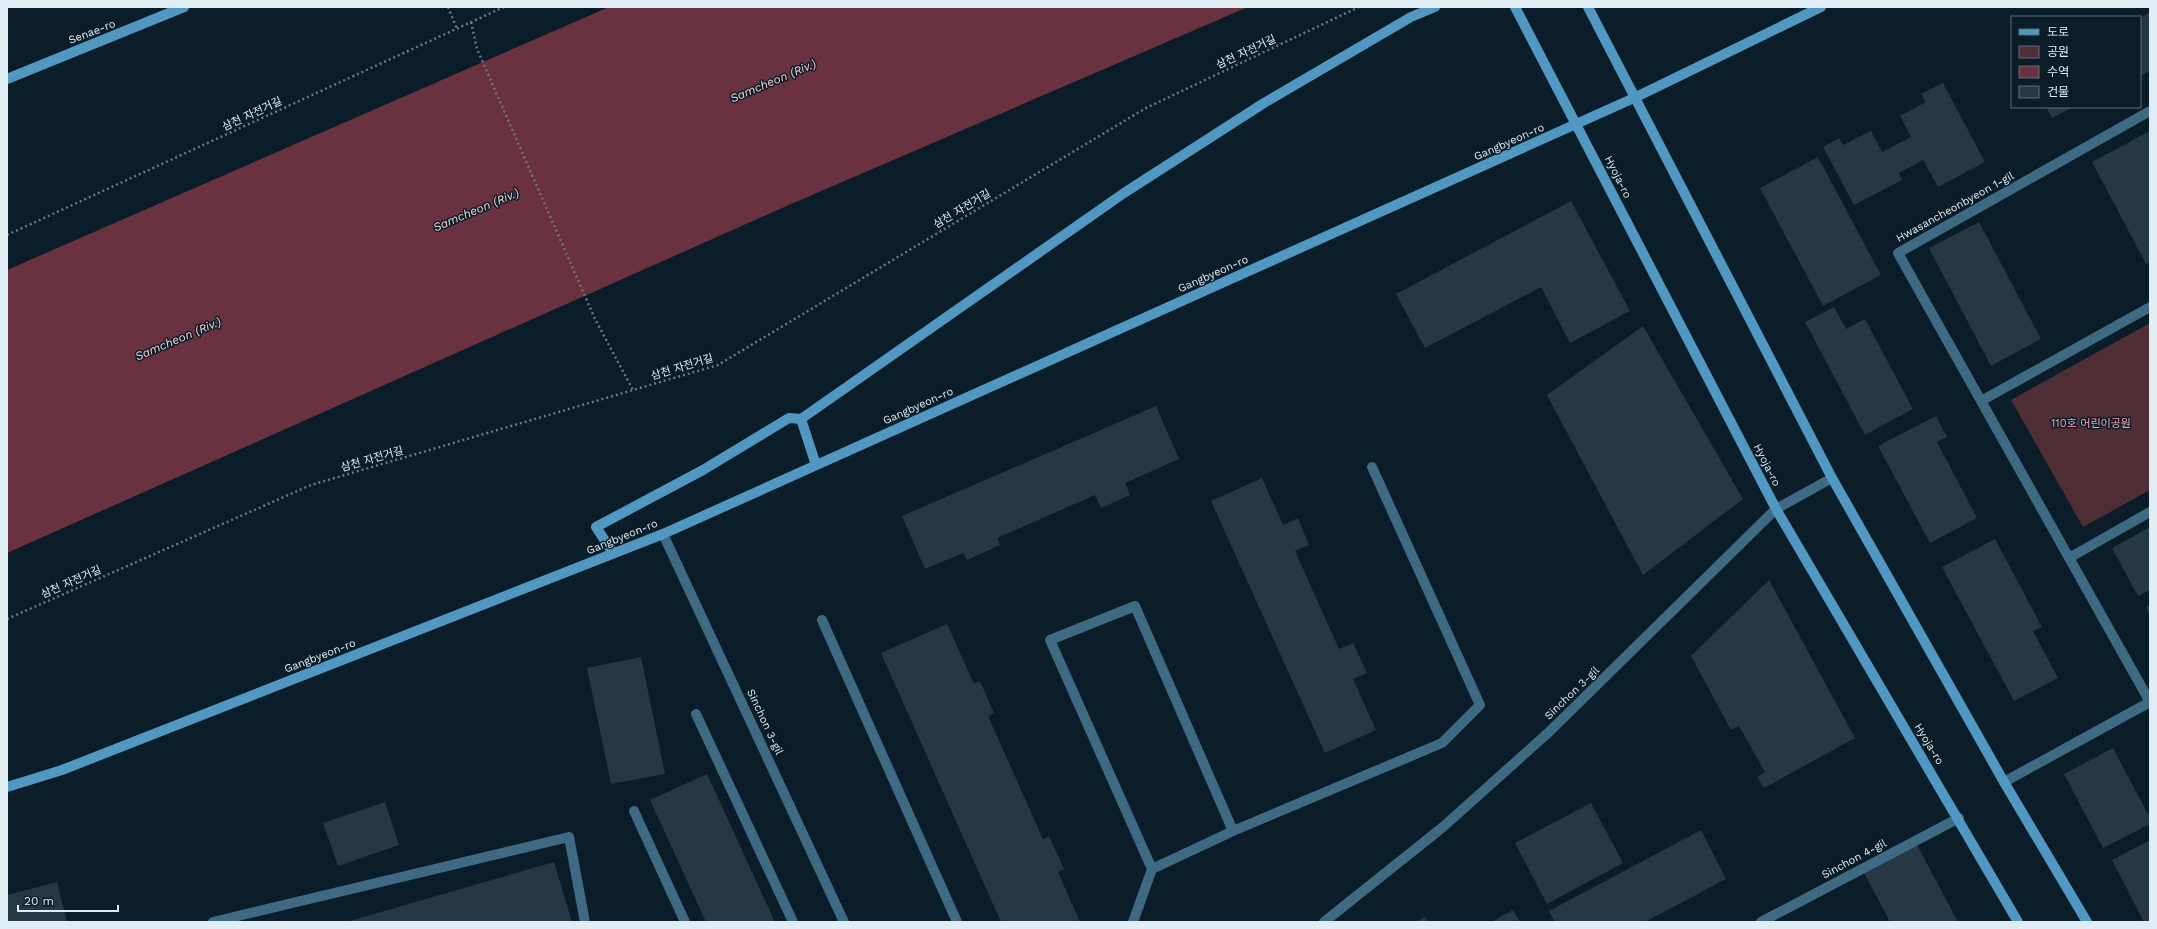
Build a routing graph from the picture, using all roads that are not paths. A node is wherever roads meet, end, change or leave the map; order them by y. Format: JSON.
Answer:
{"nodes":[{"id":1,"x":184,"y":7,"type":"edge"},
{"id":2,"x":1435,"y":7,"type":"edge"},
{"id":3,"x":1515,"y":7,"type":"edge"},
{"id":4,"x":1588,"y":7,"type":"edge"},
{"id":5,"x":1821,"y":7,"type":"edge"},
{"id":6,"x":7,"y":79,"type":"edge"},
{"id":7,"x":1634,"y":98,"type":"junction"},
{"id":8,"x":2150,"y":111,"type":"edge"},
{"id":9,"x":1577,"y":124,"type":"junction"},
{"id":10,"x":2150,"y":307,"type":"edge"},
{"id":11,"x":1981,"y":401,"type":"junction"},
{"id":12,"x":801,"y":419,"type":"junction"},
{"id":13,"x":816,"y":465,"type":"junction"},
{"id":14,"x":1372,"y":466,"type":"dead end"},
{"id":15,"x":1832,"y":478,"type":"junction"},
{"id":16,"x":1776,"y":509,"type":"junction"},
{"id":17,"x":2150,"y":512,"type":"edge"},
{"id":18,"x":663,"y":534,"type":"junction"},
{"id":19,"x":613,"y":554,"type":"junction"},
{"id":20,"x":2069,"y":558,"type":"junction"},
{"id":21,"x":822,"y":620,"type":"dead end"},
{"id":22,"x":2150,"y":702,"type":"edge"},
{"id":23,"x":696,"y":714,"type":"dead end"},
{"id":24,"x":2004,"y":782,"type":"junction"},
{"id":25,"x":7,"y":787,"type":"edge"},
{"id":26,"x":634,"y":812,"type":"dead end"},
{"id":27,"x":1959,"y":818,"type":"junction"},
{"id":28,"x":1233,"y":831,"type":"junction"},
{"id":29,"x":1152,"y":869,"type":"junction"},
{"id":30,"x":212,"y":922,"type":"edge"},
{"id":31,"x":585,"y":922,"type":"edge"},
{"id":32,"x":685,"y":922,"type":"edge"},
{"id":33,"x":793,"y":922,"type":"edge"},
{"id":34,"x":844,"y":922,"type":"edge"},
{"id":35,"x":957,"y":922,"type":"edge"},
{"id":36,"x":1133,"y":922,"type":"edge"},
{"id":37,"x":1324,"y":922,"type":"edge"},
{"id":38,"x":1761,"y":922,"type":"edge"},
{"id":39,"x":2018,"y":922,"type":"edge"},
{"id":40,"x":2087,"y":922,"type":"edge"}],
"edges":[{"from":1,"to":6,"type":"street","name":"Senae-ro"},
{"from":2,"to":12,"type":"street"},
{"from":3,"to":9,"type":"street","name":"Hyoja-ro"},
{"from":4,"to":7,"type":"street"},
{"from":5,"to":7,"type":"street","name":"Gangbyeon-ro"},
{"from":7,"to":9,"type":"street","name":"Gangbyeon-ro"},
{"from":7,"to":15,"type":"street"},
{"from":8,"to":11,"type":"street","name":"Hwasancheonbyeon 1-gil"},
{"from":9,"to":13,"type":"street","name":"Gangbyeon-ro"},
{"from":9,"to":16,"type":"street","name":"Hyoja-ro"},
{"from":10,"to":11,"type":"street"},
{"from":11,"to":20,"type":"street","name":"Hwasancheonbyeon 1-gil"},
{"from":12,"to":13,"type":"street"},
{"from":12,"to":19,"type":"street"},
{"from":13,"to":18,"type":"street","name":"Gangbyeon-ro"},
{"from":14,"to":28,"type":"street"},
{"from":15,"to":16,"type":"street","name":"Sinchon 3-gil"},
{"from":15,"to":24,"type":"street"},
{"from":16,"to":27,"type":"street","name":"Hyoja-ro"},
{"from":16,"to":37,"type":"street","name":"Sinchon 3-gil"},
{"from":17,"to":20,"type":"street"},
{"from":18,"to":19,"type":"street","name":"Gangbyeon-ro"},
{"from":18,"to":34,"type":"street","name":"Sinchon 3-gil"},
{"from":19,"to":25,"type":"street","name":"Gangbyeon-ro"},
{"from":20,"to":22,"type":"street","name":"Hwasancheonbyeon 1-gil"},
{"from":21,"to":35,"type":"street"},
{"from":22,"to":24,"type":"street"},
{"from":23,"to":33,"type":"street"},
{"from":24,"to":40,"type":"street"},
{"from":26,"to":32,"type":"street"},
{"from":27,"to":38,"type":"street","name":"Sinchon 4-gil"},
{"from":27,"to":39,"type":"street","name":"Hyoja-ro"},
{"from":28,"to":29,"type":"street"},
{"from":28,"to":29,"type":"street"},
{"from":29,"to":36,"type":"street"},
{"from":30,"to":31,"type":"street"}]}
